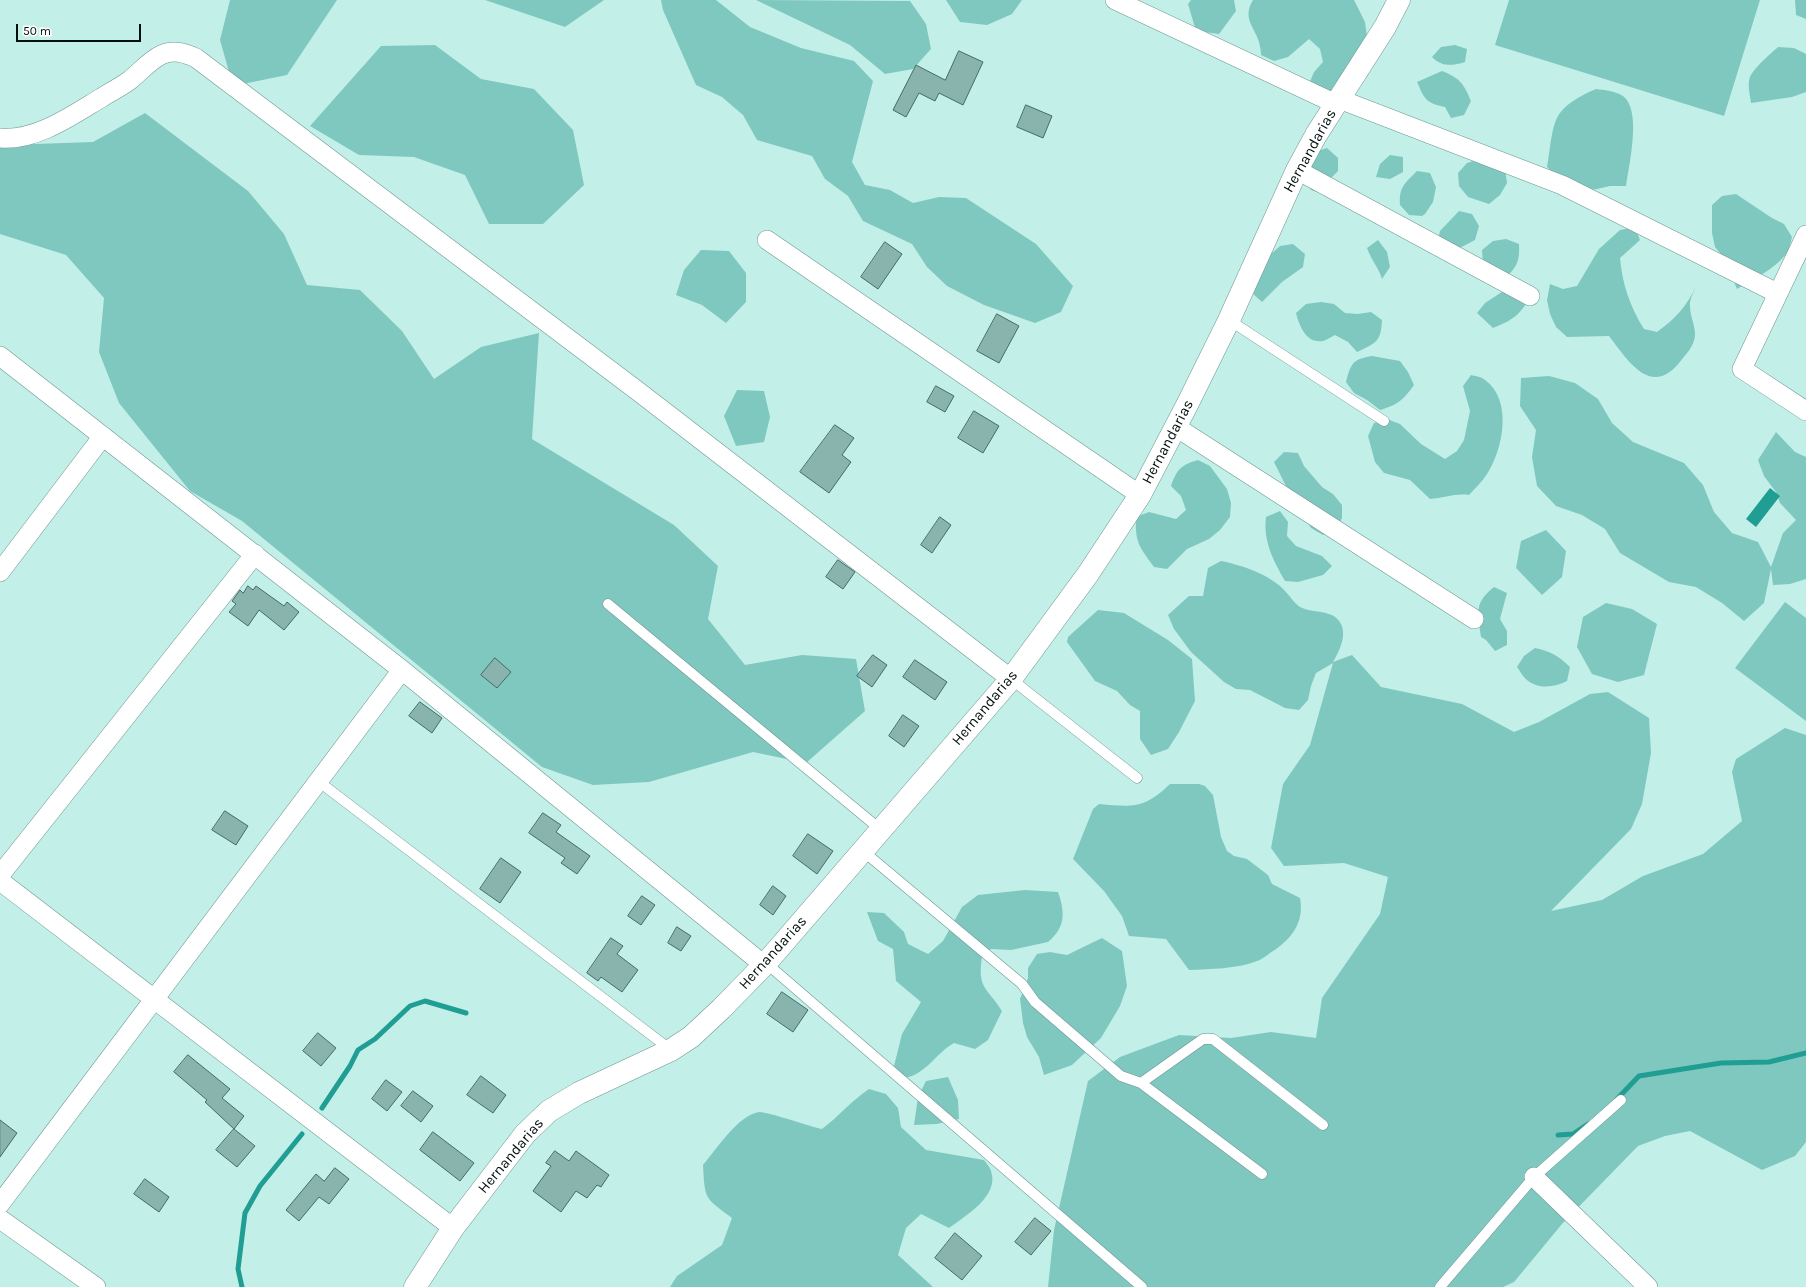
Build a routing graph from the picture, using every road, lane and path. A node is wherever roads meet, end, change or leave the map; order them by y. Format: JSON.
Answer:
{"nodes":[{"id":1,"x":1115,"y":0,"type":"edge"},
{"id":2,"x":1399,"y":0,"type":"edge"},
{"id":3,"x":1338,"y":102,"type":"junction"},
{"id":4,"x":0,"y":138,"type":"edge"},
{"id":5,"x":1297,"y":170,"type":"junction"},
{"id":6,"x":1806,"y":236,"type":"edge"},
{"id":7,"x":767,"y":240,"type":"dead end"},
{"id":8,"x":1777,"y":293,"type":"junction"},
{"id":9,"x":1530,"y":296,"type":"dead end"},
{"id":10,"x":1229,"y":320,"type":"junction"},
{"id":11,"x":0,"y":356,"type":"edge"},
{"id":12,"x":1806,"y":411,"type":"edge"},
{"id":13,"x":1384,"y":421,"type":"dead end"},
{"id":14,"x":1176,"y":427,"type":"junction"},
{"id":15,"x":103,"y":436,"type":"junction"},
{"id":16,"x":1140,"y":494,"type":"junction"},
{"id":17,"x":255,"y":554,"type":"junction"},
{"id":18,"x":0,"y":572,"type":"edge"},
{"id":19,"x":608,"y":604,"type":"dead end"},
{"id":20,"x":1474,"y":619,"type":"dead end"},
{"id":21,"x":402,"y":670,"type":"junction"},
{"id":22,"x":1011,"y":679,"type":"junction"},
{"id":23,"x":1137,"y":778,"type":"dead end"},
{"id":24,"x":318,"y":781,"type":"junction"},
{"id":25,"x":881,"y":830,"type":"junction"},
{"id":26,"x":863,"y":851,"type":"junction"},
{"id":27,"x":0,"y":875,"type":"edge"},
{"id":28,"x":0,"y":881,"type":"edge"},
{"id":29,"x":765,"y":964,"type":"junction"},
{"id":30,"x":153,"y":998,"type":"junction"},
{"id":31,"x":671,"y":1050,"type":"junction"},
{"id":32,"x":1141,"y":1083,"type":"junction"},
{"id":33,"x":1621,"y":1100,"type":"dead end"},
{"id":34,"x":1323,"y":1125,"type":"dead end"},
{"id":35,"x":1262,"y":1174,"type":"dead end"},
{"id":36,"x":1534,"y":1177,"type":"junction"},
{"id":37,"x":0,"y":1204,"type":"edge"},
{"id":38,"x":0,"y":1219,"type":"edge"},
{"id":39,"x":453,"y":1228,"type":"junction"},
{"id":40,"x":96,"y":1287,"type":"edge"},
{"id":41,"x":414,"y":1287,"type":"edge"},
{"id":42,"x":1142,"y":1287,"type":"edge"},
{"id":43,"x":1440,"y":1287,"type":"edge"},
{"id":44,"x":1648,"y":1287,"type":"edge"}],
"edges":[{"from":1,"to":3,"type":"street"},
{"from":2,"to":3,"type":"street","name":"Hernandarias"},
{"from":3,"to":5,"type":"street","name":"Hernandarias"},
{"from":3,"to":8,"type":"street"},
{"from":4,"to":22,"type":"street"},
{"from":5,"to":9,"type":"street"},
{"from":5,"to":10,"type":"street","name":"Hernandarias"},
{"from":6,"to":8,"type":"street"},
{"from":7,"to":16,"type":"street"},
{"from":8,"to":12,"type":"street"},
{"from":10,"to":13,"type":"lane"},
{"from":10,"to":14,"type":"street","name":"Hernandarias"},
{"from":11,"to":15,"type":"street"},
{"from":14,"to":16,"type":"street","name":"Hernandarias"},
{"from":14,"to":20,"type":"street"},
{"from":15,"to":17,"type":"street"},
{"from":15,"to":18,"type":"street"},
{"from":16,"to":22,"type":"street","name":"Hernandarias"},
{"from":17,"to":21,"type":"street"},
{"from":17,"to":27,"type":"street"},
{"from":19,"to":25,"type":"lane"},
{"from":21,"to":24,"type":"street"},
{"from":21,"to":29,"type":"street"},
{"from":22,"to":23,"type":"lane"},
{"from":22,"to":25,"type":"street","name":"Hernandarias"},
{"from":24,"to":30,"type":"street"},
{"from":24,"to":31,"type":"lane"},
{"from":25,"to":26,"type":"street","name":"Hernandarias"},
{"from":26,"to":29,"type":"street","name":"Hernandarias"},
{"from":26,"to":32,"type":"lane"},
{"from":28,"to":30,"type":"street"},
{"from":29,"to":31,"type":"street","name":"Hernandarias"},
{"from":29,"to":42,"type":"lane"},
{"from":30,"to":37,"type":"street"},
{"from":30,"to":39,"type":"street"},
{"from":31,"to":39,"type":"street","name":"Hernandarias"},
{"from":32,"to":34,"type":"lane"},
{"from":32,"to":35,"type":"lane"},
{"from":33,"to":36,"type":"lane"},
{"from":36,"to":43,"type":"lane"},
{"from":36,"to":44,"type":"street"},
{"from":38,"to":40,"type":"street"},
{"from":39,"to":41,"type":"street","name":"Hernandarias"}]}
